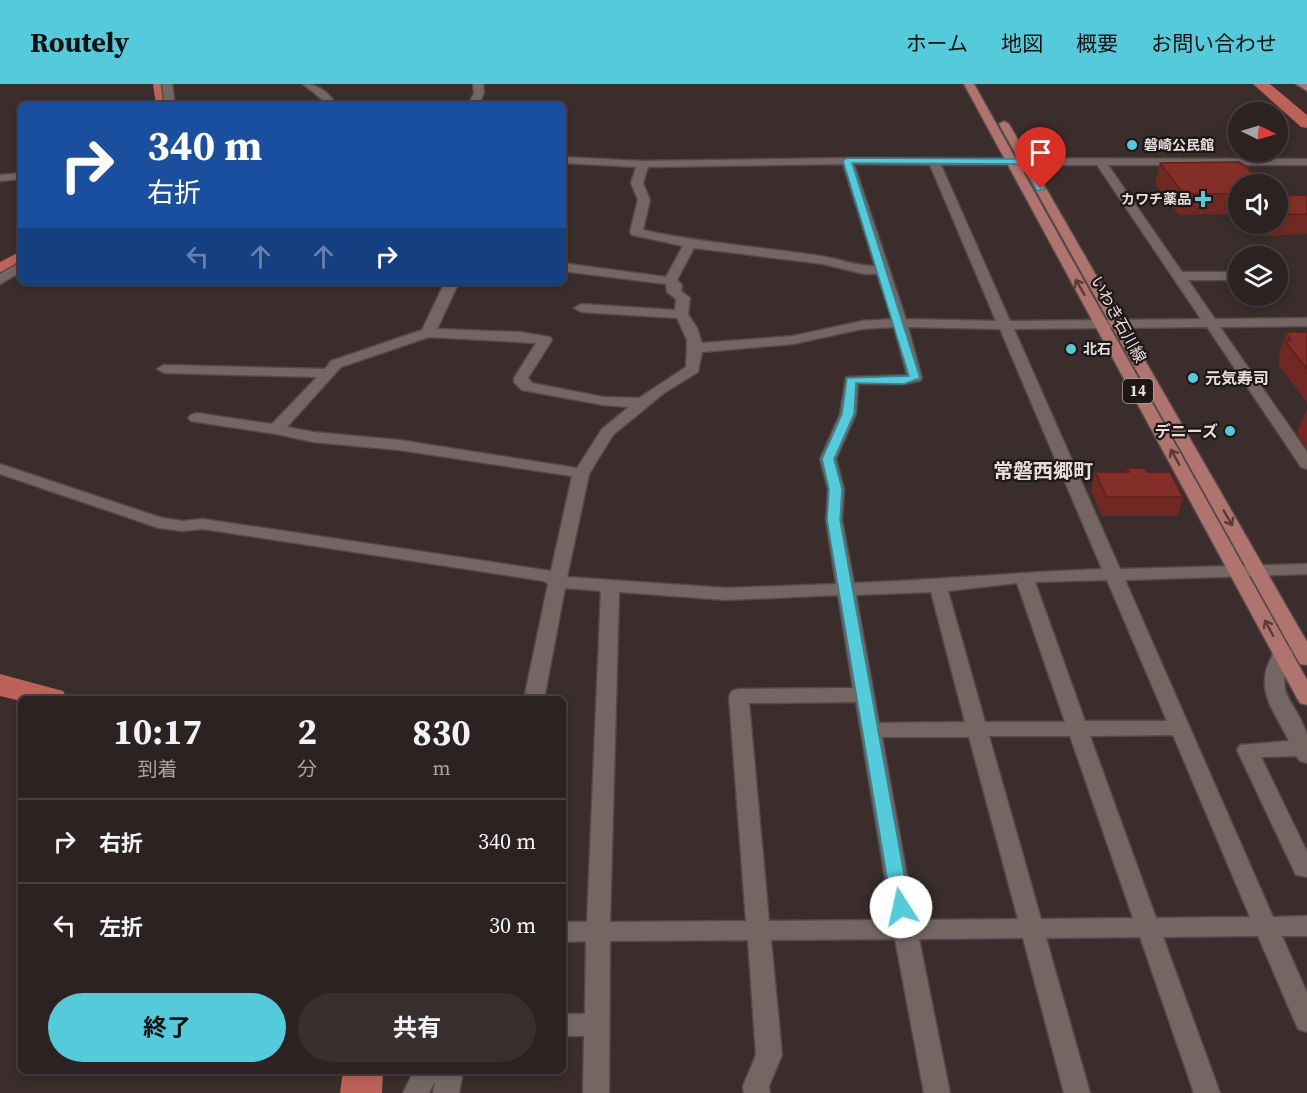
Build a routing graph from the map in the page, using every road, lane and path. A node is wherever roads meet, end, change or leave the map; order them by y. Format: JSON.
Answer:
{"nodes":[{"id":1,"x":167,"y":84,"type":"edge"},
{"id":2,"x":308,"y":84,"type":"edge"},
{"id":3,"x":478,"y":84,"type":"edge"},
{"id":4,"x":969,"y":84,"type":"edge"},
{"id":5,"x":980,"y":84,"type":"edge"},
{"id":6,"x":1301,"y":84,"type":"edge"},
{"id":7,"x":1307,"y":88,"type":"edge"},
{"id":8,"x":170,"y":102,"type":"edge"},
{"id":9,"x":329,"y":102,"type":"edge"},
{"id":10,"x":474,"y":102,"type":"edge"},
{"id":11,"x":566,"y":160,"type":"edge"},
{"id":12,"x":847,"y":161,"type":"junction"},
{"id":13,"x":1009,"y":161,"type":"junction"},
{"id":14,"x":1025,"y":161,"type":"junction"},
{"id":15,"x":1100,"y":161,"type":"junction"},
{"id":16,"x":934,"y":162,"type":"junction"},
{"id":17,"x":1224,"y":162,"type":"junction"},
{"id":18,"x":1291,"y":162,"type":"junction"},
{"id":19,"x":1307,"y":162,"type":"edge"},
{"id":20,"x":643,"y":164,"type":"junction"},
{"id":21,"x":1234,"y":174,"type":"edge"},
{"id":22,"x":18,"y":176,"type":"edge"},
{"id":23,"x":0,"y":178,"type":"edge"},
{"id":24,"x":1307,"y":178,"type":"edge"},
{"id":25,"x":690,"y":244,"type":"junction"},
{"id":26,"x":18,"y":268,"type":"edge"},
{"id":27,"x":566,"y":268,"type":"edge"},
{"id":28,"x":883,"y":270,"type":"junction"},
{"id":29,"x":1178,"y":276,"type":"junction"},
{"id":30,"x":1228,"y":276,"type":"edge"},
{"id":31,"x":0,"y":280,"type":"edge"},
{"id":32,"x":670,"y":281,"type":"junction"},
{"id":33,"x":451,"y":285,"type":"edge"},
{"id":34,"x":581,"y":308,"type":"dead end"},
{"id":35,"x":681,"y":314,"type":"junction"},
{"id":36,"x":1210,"y":322,"type":"junction"},
{"id":37,"x":1307,"y":322,"type":"edge"},
{"id":38,"x":1108,"y":323,"type":"junction"},
{"id":39,"x":895,"y":324,"type":"junction"},
{"id":40,"x":1005,"y":325,"type":"junction"},
{"id":41,"x":428,"y":333,"type":"junction"},
{"id":42,"x":697,"y":348,"type":"junction"},
{"id":43,"x":164,"y":369,"type":"dead end"},
{"id":44,"x":329,"y":374,"type":"junction"},
{"id":45,"x":643,"y":403,"type":"junction"},
{"id":46,"x":196,"y":418,"type":"dead end"},
{"id":47,"x":276,"y":429,"type":"junction"},
{"id":48,"x":1307,"y":464,"type":"edge"},
{"id":49,"x":0,"y":469,"type":"edge"},
{"id":50,"x":580,"y":473,"type":"junction"},
{"id":51,"x":1258,"y":569,"type":"junction"},
{"id":52,"x":1307,"y":569,"type":"edge"},
{"id":53,"x":1239,"y":573,"type":"junction"},
{"id":54,"x":1113,"y":574,"type":"junction"},
{"id":55,"x":1024,"y":577,"type":"junction"},
{"id":56,"x":557,"y":582,"type":"junction"},
{"id":57,"x":610,"y":586,"type":"junction"},
{"id":58,"x":938,"y":586,"type":"junction"},
{"id":59,"x":847,"y":591,"type":"junction"},
{"id":60,"x":1300,"y":654,"type":"edge"},
{"id":61,"x":863,"y":695,"type":"junction"},
{"id":62,"x":535,"y":696,"type":"edge"},
{"id":63,"x":1307,"y":698,"type":"edge"},
{"id":64,"x":1180,"y":728,"type":"junction"},
{"id":65,"x":977,"y":729,"type":"junction"},
{"id":66,"x":1078,"y":729,"type":"junction"},
{"id":67,"x":870,"y":730,"type":"junction"},
{"id":68,"x":1305,"y":752,"type":"edge"},
{"id":69,"x":1304,"y":869,"type":"dead end"},
{"id":70,"x":1307,"y":926,"type":"edge"},
{"id":71,"x":1148,"y":927,"type":"junction"},
{"id":72,"x":1266,"y":927,"type":"junction"},
{"id":73,"x":1032,"y":928,"type":"junction"},
{"id":74,"x":905,"y":929,"type":"junction"},
{"id":75,"x":759,"y":931,"type":"junction"},
{"id":76,"x":566,"y":932,"type":"edge"},
{"id":77,"x":598,"y":932,"type":"junction"},
{"id":78,"x":1307,"y":1021,"type":"edge"},
{"id":79,"x":597,"y":1024,"type":"junction"},
{"id":80,"x":566,"y":1025,"type":"edge"},
{"id":81,"x":426,"y":1074,"type":"edge"},
{"id":82,"x":449,"y":1074,"type":"edge"},
{"id":83,"x":416,"y":1093,"type":"edge"},
{"id":84,"x":446,"y":1093,"type":"edge"},
{"id":85,"x":596,"y":1093,"type":"edge"},
{"id":86,"x":757,"y":1093,"type":"edge"},
{"id":87,"x":937,"y":1093,"type":"edge"},
{"id":88,"x":1077,"y":1093,"type":"edge"},
{"id":89,"x":1207,"y":1093,"type":"edge"}],
"edges":[{"from":1,"to":8,"type":"street"},
{"from":2,"to":9,"type":"street"},
{"from":3,"to":10,"type":"street"},
{"from":4,"to":13,"type":"main road","name":"いわき石川線","number":"14"},
{"from":5,"to":14,"type":"main road","name":"いわき石川線","number":"14"},
{"from":6,"to":7,"type":"main road"},
{"from":11,"to":20,"type":"street"},
{"from":12,"to":16,"type":"street"},
{"from":12,"to":20,"type":"street"},
{"from":12,"to":28,"type":"street"},
{"from":13,"to":14,"type":"street"},
{"from":13,"to":16,"type":"street"},
{"from":38,"to":13,"type":"main road","name":"いわき石川線","number":"14","one_way":true},
{"from":14,"to":15,"type":"street"},
{"from":14,"to":38,"type":"main road","name":"いわき石川線","number":"14"},
{"from":15,"to":17,"type":"street"},
{"from":15,"to":29,"type":"street"},
{"from":16,"to":40,"type":"street"},
{"from":17,"to":18,"type":"street"},
{"from":17,"to":21,"type":"street"},
{"from":18,"to":19,"type":"street"},
{"from":18,"to":24,"type":"street"},
{"from":20,"to":25,"type":"street"},
{"from":22,"to":23,"type":"street"},
{"from":25,"to":28,"type":"street"},
{"from":25,"to":32,"type":"street"},
{"from":26,"to":31,"type":"street"},
{"from":27,"to":32,"type":"street"},
{"from":28,"to":39,"type":"street"},
{"from":29,"to":30,"type":"street"},
{"from":29,"to":36,"type":"street"},
{"from":32,"to":35,"type":"street"},
{"from":33,"to":41,"type":"street"},
{"from":34,"to":35,"type":"street"},
{"from":35,"to":42,"type":"street"},
{"from":36,"to":37,"type":"street"},
{"from":36,"to":38,"type":"street"},
{"from":36,"to":48,"type":"street"},
{"from":38,"to":40,"type":"street"},
{"from":38,"to":51,"type":"main road","name":"いわき石川線","number":"14","one_way":true},
{"from":53,"to":38,"type":"main road","name":"いわき石川線","number":"14","one_way":true},
{"from":39,"to":40,"type":"street"},
{"from":39,"to":42,"type":"street"},
{"from":39,"to":59,"type":"street"},
{"from":40,"to":54,"type":"street"},
{"from":41,"to":44,"type":"street"},
{"from":41,"to":45,"type":"street"},
{"from":42,"to":45,"type":"street"},
{"from":43,"to":44,"type":"street"},
{"from":44,"to":47,"type":"street"},
{"from":45,"to":50,"type":"street"},
{"from":46,"to":47,"type":"street"},
{"from":47,"to":50,"type":"street"},
{"from":49,"to":56,"type":"street"},
{"from":50,"to":56,"type":"street"},
{"from":51,"to":52,"type":"street"},
{"from":51,"to":53,"type":"street"},
{"from":51,"to":60,"type":"main road","name":"いわき石川線","number":"14"},
{"from":53,"to":54,"type":"street"},
{"from":60,"to":53,"type":"main road","name":"いわき石川線","number":"14","one_way":true},
{"from":54,"to":55,"type":"street"},
{"from":54,"to":64,"type":"street"},
{"from":55,"to":58,"type":"street"},
{"from":55,"to":66,"type":"street"},
{"from":56,"to":57,"type":"street"},
{"from":56,"to":62,"type":"street"},
{"from":57,"to":59,"type":"street"},
{"from":57,"to":77,"type":"street"},
{"from":58,"to":59,"type":"street"},
{"from":58,"to":65,"type":"street"},
{"from":59,"to":61,"type":"street"},
{"from":60,"to":63,"type":"main road","name":"いわき石川線","number":"14"},
{"from":60,"to":68,"type":"street"},
{"from":61,"to":67,"type":"street"},
{"from":61,"to":75,"type":"street"},
{"from":64,"to":66,"type":"street"},
{"from":64,"to":72,"type":"street"},
{"from":65,"to":66,"type":"street"},
{"from":65,"to":67,"type":"street"},
{"from":65,"to":73,"type":"street"},
{"from":66,"to":71,"type":"street"},
{"from":67,"to":74,"type":"street"},
{"from":68,"to":69,"type":"street"},
{"from":70,"to":72,"type":"street"},
{"from":71,"to":72,"type":"street"},
{"from":71,"to":73,"type":"street"},
{"from":71,"to":89,"type":"street"},
{"from":72,"to":78,"type":"street"},
{"from":73,"to":74,"type":"street"},
{"from":73,"to":88,"type":"street"},
{"from":74,"to":75,"type":"street"},
{"from":74,"to":87,"type":"street"},
{"from":75,"to":77,"type":"street"},
{"from":75,"to":86,"type":"street"},
{"from":76,"to":77,"type":"street"},
{"from":77,"to":79,"type":"street"},
{"from":79,"to":80,"type":"street"},
{"from":79,"to":85,"type":"street"},
{"from":81,"to":83,"type":"street"},
{"from":82,"to":84,"type":"street"}]}
